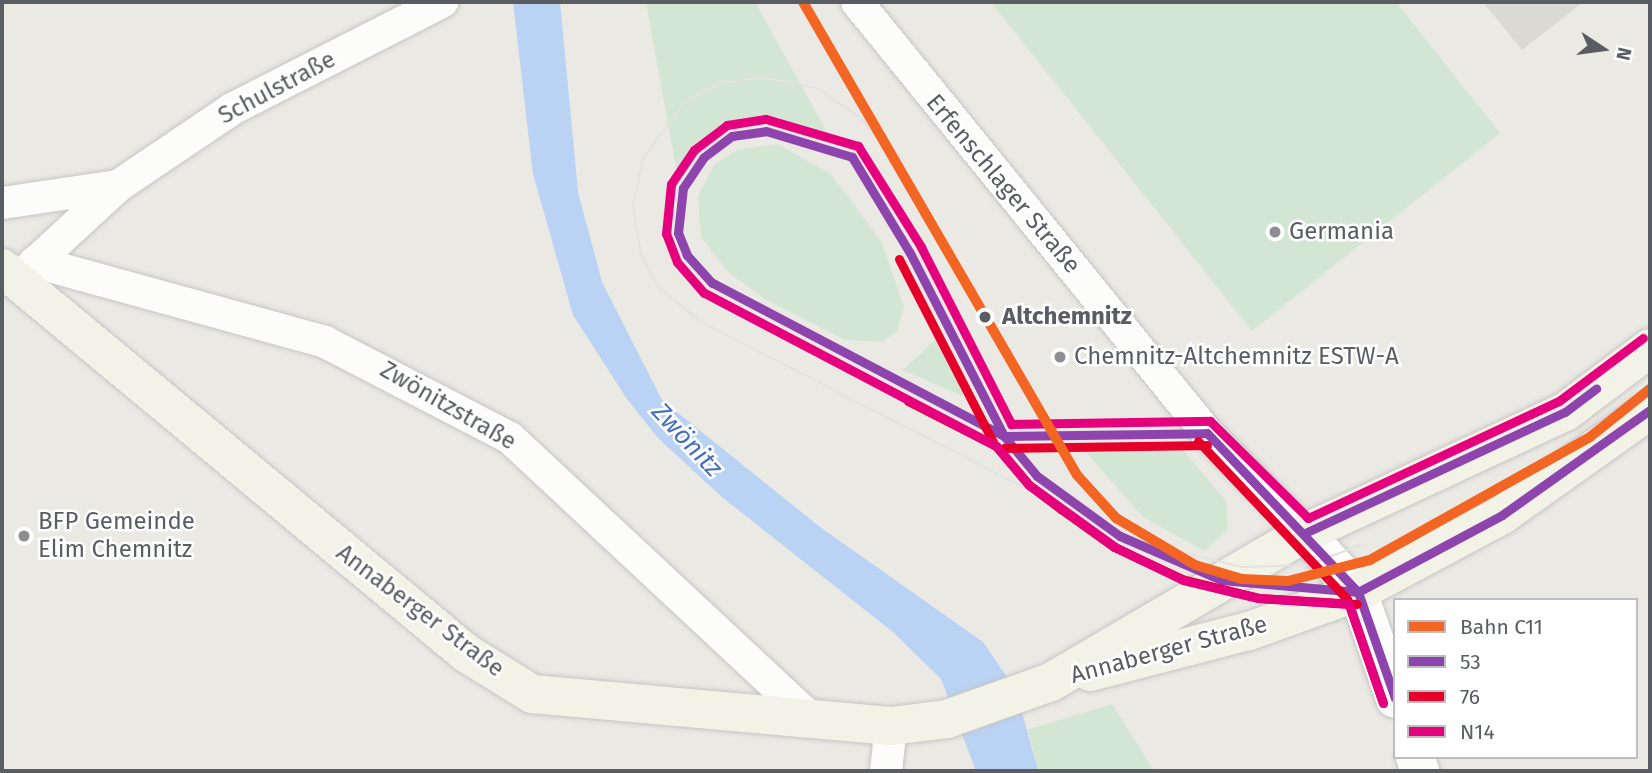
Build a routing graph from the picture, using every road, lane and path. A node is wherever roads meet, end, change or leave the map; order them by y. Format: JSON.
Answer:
{"nodes":[{"id":1,"x":442,"y":2,"type":"edge"},
{"id":2,"x":857,"y":2,"type":"edge"},
{"id":3,"x":118,"y":186,"type":"junction"},
{"id":4,"x":2,"y":203,"type":"edge"},
{"id":5,"x":18,"y":270,"type":"edge"},
{"id":6,"x":1650,"y":348,"type":"edge"},
{"id":7,"x":1650,"y":410,"type":"edge"},
{"id":8,"x":1305,"y":533,"type":"junction"},
{"id":9,"x":1358,"y":592,"type":"junction"},
{"id":10,"x":1035,"y":689,"type":"junction"},
{"id":11,"x":1393,"y":693,"type":"edge"},
{"id":12,"x":811,"y":719,"type":"junction"},
{"id":13,"x":891,"y":726,"type":"junction"},
{"id":14,"x":886,"y":771,"type":"edge"}],
"edges":[{"from":1,"to":3,"type":"street","name":"Schulstraße"},
{"from":2,"to":8,"type":"street","name":"Erfenschlager Straße"},
{"from":3,"to":4,"type":"street","name":"Schulstraße"},
{"from":3,"to":5,"type":"street","name":"Schulstraße"},
{"from":5,"to":12,"type":"street","name":"Zwönitzstraße"},
{"from":5,"to":12,"type":"main road","name":"Annaberger Straße"},
{"from":6,"to":8,"type":"main road","name":"Annaberger Straße"},
{"from":7,"to":9,"type":"main road","name":"Annaberger Straße"},
{"from":8,"to":9,"type":"main road","name":"Erfenschlager Straße"},
{"from":8,"to":10,"type":"main road","name":"Annaberger Straße"},
{"from":9,"to":10,"type":"main road","name":"Annaberger Straße"},
{"from":9,"to":11,"type":"main road","name":"Erfenschlager Straße"},
{"from":10,"to":13,"type":"main road","name":"Annaberger Straße"},
{"from":12,"to":13,"type":"main road","name":"Annaberger Straße"},
{"from":13,"to":14,"type":"street"}]}
